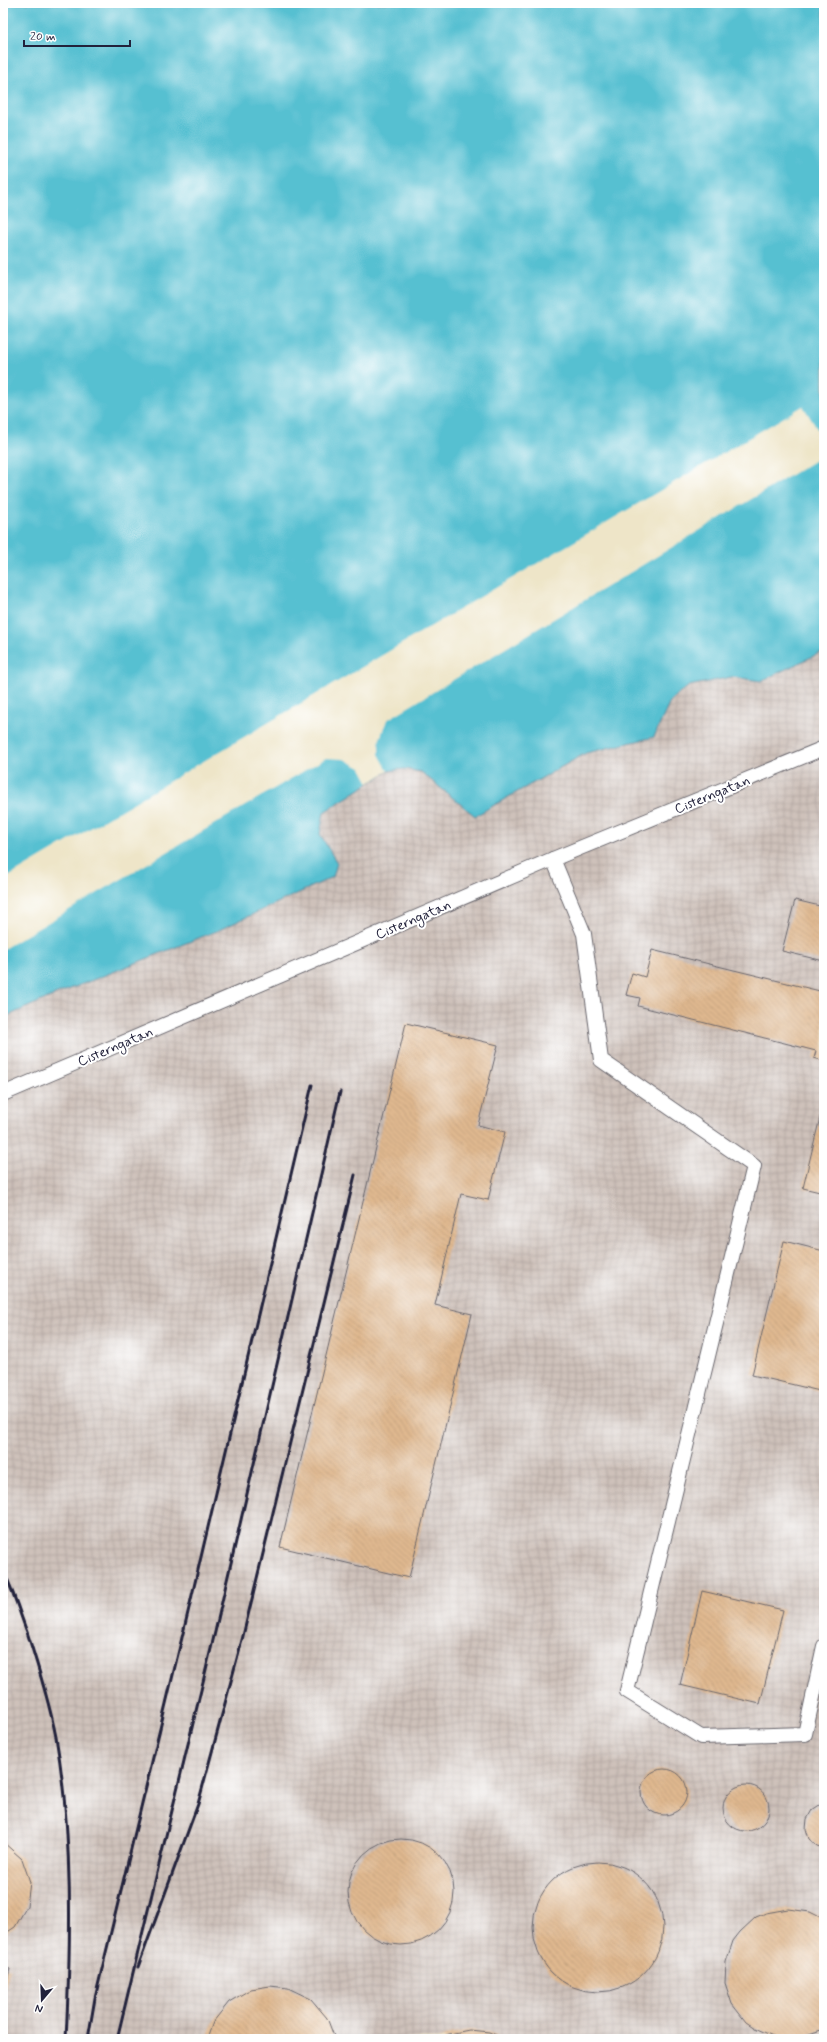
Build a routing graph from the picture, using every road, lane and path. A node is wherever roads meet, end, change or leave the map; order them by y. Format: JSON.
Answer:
{"nodes":[{"id":1,"x":824,"y":748,"type":"edge"},
{"id":2,"x":553,"y":859,"type":"junction"},
{"id":3,"x":3,"y":1094,"type":"edge"},
{"id":4,"x":824,"y":1646,"type":"edge"}],
"edges":[{"from":1,"to":2,"type":"lane","name":"Cisterngatan"},
{"from":2,"to":3,"type":"lane","name":"Cisterngatan"},
{"from":2,"to":4,"type":"lane"}]}
